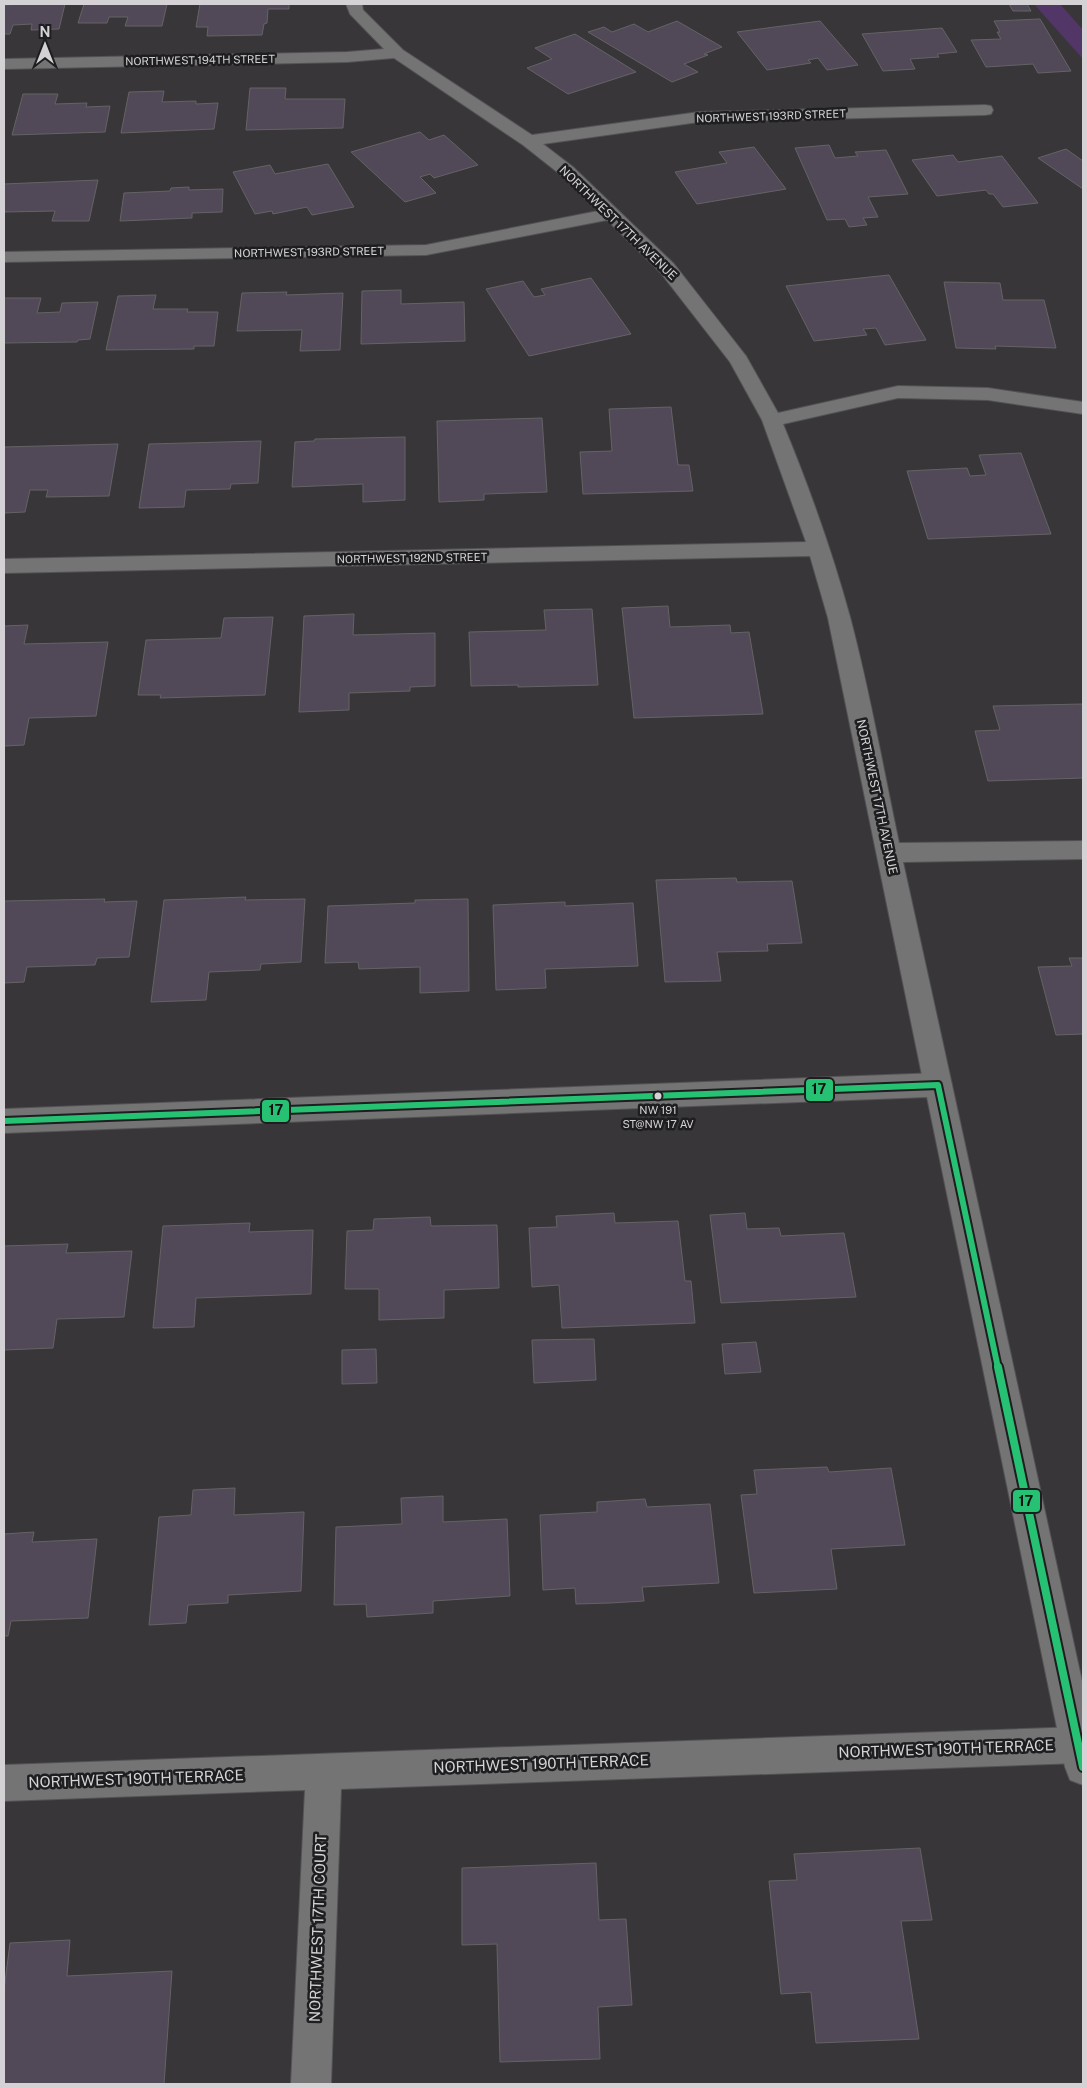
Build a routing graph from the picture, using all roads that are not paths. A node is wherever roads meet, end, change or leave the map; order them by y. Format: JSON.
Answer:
{"nodes":[{"id":1,"x":354,"y":4,"type":"edge"},
{"id":2,"x":396,"y":53,"type":"junction"},
{"id":3,"x":4,"y":64,"type":"edge"},
{"id":4,"x":985,"y":110,"type":"dead end"},
{"id":5,"x":529,"y":141,"type":"junction"},
{"id":6,"x":610,"y":214,"type":"junction"},
{"id":7,"x":4,"y":257,"type":"edge"},
{"id":8,"x":1083,"y":408,"type":"edge"},
{"id":9,"x":772,"y":420,"type":"junction"},
{"id":10,"x":819,"y":549,"type":"junction"},
{"id":11,"x":4,"y":566,"type":"edge"},
{"id":12,"x":1083,"y":850,"type":"edge"},
{"id":13,"x":889,"y":853,"type":"junction"},
{"id":14,"x":938,"y":1085,"type":"junction"},
{"id":15,"x":4,"y":1120,"type":"edge"},
{"id":16,"x":1081,"y":1756,"type":"edge"},
{"id":17,"x":324,"y":1772,"type":"junction"},
{"id":18,"x":4,"y":1783,"type":"edge"},
{"id":19,"x":311,"y":2084,"type":"edge"}],
"edges":[{"from":1,"to":2,"type":"street","name":"NORTHWEST 17TH AVENUE"},
{"from":2,"to":3,"type":"street","name":"NORTHWEST 194TH STREET"},
{"from":2,"to":5,"type":"street","name":"NORTHWEST 17TH AVENUE"},
{"from":4,"to":5,"type":"street","name":"NORTHWEST 193RD STREET"},
{"from":5,"to":6,"type":"street","name":"NORTHWEST 17TH AVENUE"},
{"from":6,"to":7,"type":"street","name":"NORTHWEST 193RD STREET"},
{"from":6,"to":9,"type":"street","name":"NORTHWEST 17TH AVENUE"},
{"from":8,"to":9,"type":"street"},
{"from":9,"to":10,"type":"street","name":"NORTHWEST 17TH AVENUE"},
{"from":10,"to":11,"type":"street","name":"NORTHWEST 192ND STREET"},
{"from":10,"to":13,"type":"street","name":"NORTHWEST 17TH AVENUE"},
{"from":12,"to":13,"type":"street"},
{"from":13,"to":14,"type":"street","name":"NORTHWEST 17TH AVENUE"},
{"from":14,"to":15,"type":"street"},
{"from":14,"to":16,"type":"street","name":"NORTHWEST 17TH AVENUE"},
{"from":16,"to":17,"type":"street","name":"NORTHWEST 190TH TERRACE"},
{"from":17,"to":18,"type":"street","name":"NORTHWEST 190TH TERRACE"},
{"from":17,"to":19,"type":"street","name":"NORTHWEST 17TH COURT"}]}
